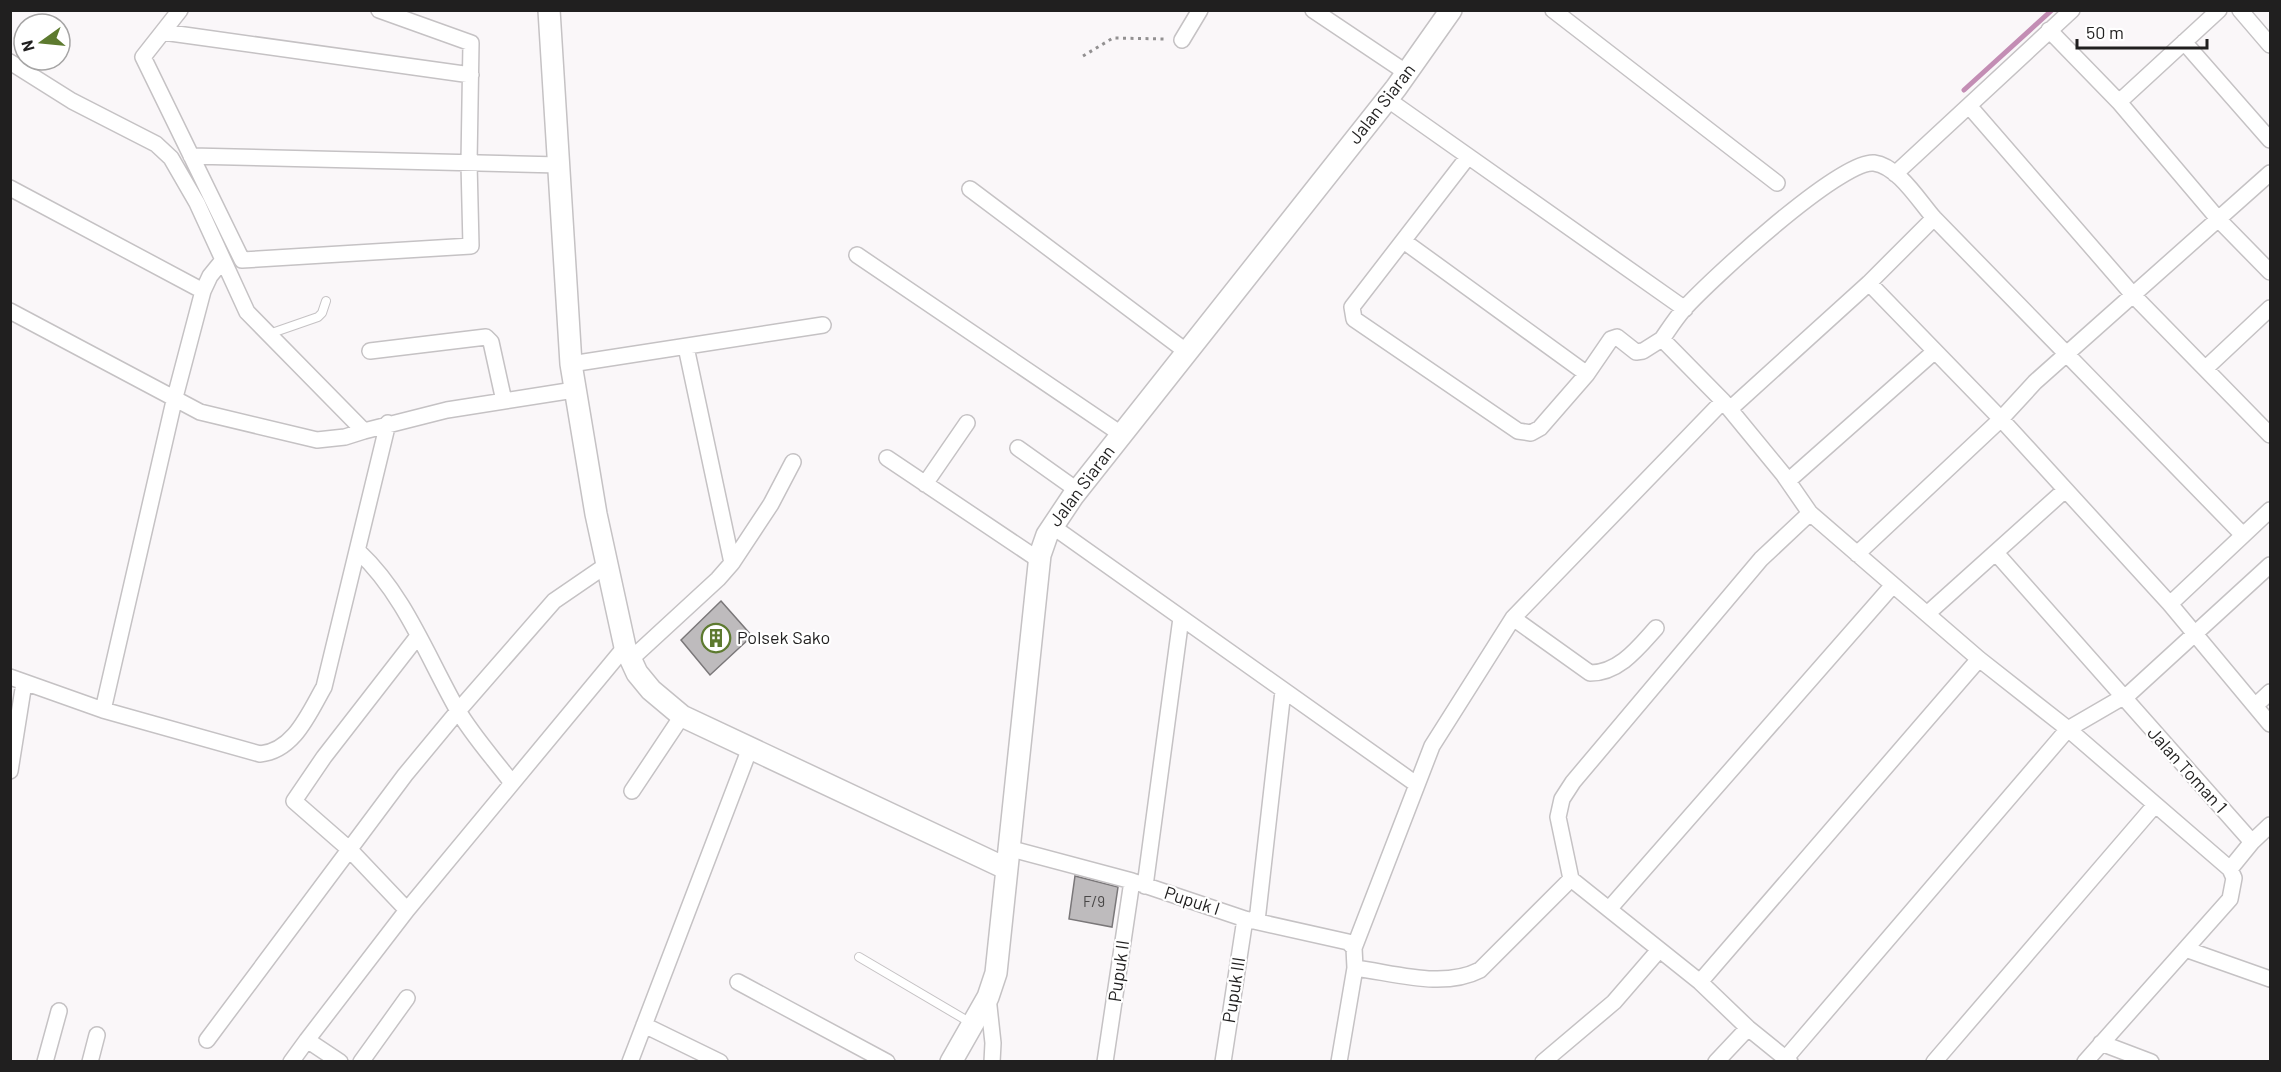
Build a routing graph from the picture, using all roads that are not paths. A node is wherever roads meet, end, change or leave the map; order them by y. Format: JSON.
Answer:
{"nodes":[{"id":1,"x":180,"y":10,"type":"edge"},
{"id":2,"x":379,"y":10,"type":"edge"},
{"id":3,"x":549,"y":10,"type":"edge"},
{"id":4,"x":1200,"y":10,"type":"edge"},
{"id":5,"x":1313,"y":10,"type":"edge"},
{"id":6,"x":1451,"y":10,"type":"edge"},
{"id":7,"x":1553,"y":10,"type":"edge"},
{"id":8,"x":2072,"y":10,"type":"edge"},
{"id":9,"x":2219,"y":10,"type":"edge"},
{"id":10,"x":2240,"y":10,"type":"edge"},
{"id":11,"x":2049,"y":30,"type":"junction"},
{"id":12,"x":163,"y":32,"type":"junction"},
{"id":13,"x":1182,"y":40,"type":"road end"},
{"id":14,"x":2184,"y":42,"type":"junction"},
{"id":15,"x":2271,"y":45,"type":"edge"},
{"id":16,"x":10,"y":62,"type":"edge"},
{"id":17,"x":1407,"y":73,"type":"junction"},
{"id":18,"x":471,"y":75,"type":"junction"},
{"id":19,"x":1387,"y":99,"type":"junction"},
{"id":20,"x":2119,"y":102,"type":"junction"},
{"id":21,"x":1970,"y":107,"type":"junction"},
{"id":22,"x":2271,"y":140,"type":"edge"},
{"id":23,"x":191,"y":156,"type":"junction"},
{"id":24,"x":1467,"y":158,"type":"junction"},
{"id":25,"x":469,"y":163,"type":"junction"},
{"id":26,"x":559,"y":165,"type":"junction"},
{"id":27,"x":2271,"y":173,"type":"edge"},
{"id":28,"x":1895,"y":174,"type":"junction"},
{"id":29,"x":1777,"y":183,"type":"dead end"},
{"id":30,"x":10,"y":188,"type":"edge"},
{"id":31,"x":970,"y":189,"type":"dead end"},
{"id":32,"x":1934,"y":218,"type":"junction"},
{"id":33,"x":2219,"y":220,"type":"junction"},
{"id":34,"x":1405,"y":242,"type":"junction"},
{"id":35,"x":857,"y":255,"type":"dead end"},
{"id":36,"x":223,"y":260,"type":"junction"},
{"id":37,"x":2271,"y":272,"type":"edge"},
{"id":38,"x":1869,"y":283,"type":"junction"},
{"id":39,"x":203,"y":291,"type":"junction"},
{"id":40,"x":2134,"y":296,"type":"junction"},
{"id":41,"x":326,"y":302,"type":"dead end"},
{"id":42,"x":2271,"y":308,"type":"edge"},
{"id":43,"x":1685,"y":309,"type":"junction"},
{"id":44,"x":10,"y":311,"type":"edge"},
{"id":45,"x":823,"y":325,"type":"dead end"},
{"id":46,"x":267,"y":334,"type":"junction"},
{"id":47,"x":1662,"y":339,"type":"junction"},
{"id":48,"x":686,"y":347,"type":"junction"},
{"id":49,"x":370,"y":351,"type":"dead end"},
{"id":50,"x":1935,"y":351,"type":"junction"},
{"id":51,"x":1187,"y":352,"type":"junction"},
{"id":52,"x":2067,"y":354,"type":"junction"},
{"id":53,"x":571,"y":364,"type":"junction"},
{"id":54,"x":2206,"y":368,"type":"junction"},
{"id":55,"x":1587,"y":374,"type":"junction"},
{"id":56,"x":574,"y":390,"type":"junction"},
{"id":57,"x":174,"y":401,"type":"junction"},
{"id":58,"x":504,"y":401,"type":"junction"},
{"id":59,"x":1726,"y":405,"type":"junction"},
{"id":60,"x":2001,"y":419,"type":"junction"},
{"id":61,"x":388,"y":423,"type":"junction"},
{"id":62,"x":967,"y":423,"type":"dead end"},
{"id":63,"x":364,"y":431,"type":"junction"},
{"id":64,"x":1121,"y":435,"type":"junction"},
{"id":65,"x":2271,"y":435,"type":"edge"},
{"id":66,"x":1018,"y":448,"type":"dead end"},
{"id":67,"x":887,"y":458,"type":"dead end"},
{"id":68,"x":793,"y":462,"type":"dead end"},
{"id":69,"x":1788,"y":481,"type":"junction"},
{"id":70,"x":925,"y":484,"type":"junction"},
{"id":71,"x":1077,"y":490,"type":"junction"},
{"id":72,"x":2065,"y":490,"type":"junction"},
{"id":73,"x":2271,"y":510,"type":"edge"},
{"id":74,"x":1810,"y":513,"type":"junction"},
{"id":75,"x":1052,"y":526,"type":"junction"},
{"id":76,"x":2242,"y":534,"type":"junction"},
{"id":77,"x":358,"y":552,"type":"junction"},
{"id":78,"x":1996,"y":553,"type":"junction"},
{"id":79,"x":1857,"y":554,"type":"junction"},
{"id":80,"x":1039,"y":560,"type":"junction"},
{"id":81,"x":732,"y":563,"type":"junction"},
{"id":82,"x":608,"y":564,"type":"junction"},
{"id":83,"x":2271,"y":565,"type":"edge"},
{"id":84,"x":1893,"y":585,"type":"junction"},
{"id":85,"x":2170,"y":604,"type":"junction"},
{"id":86,"x":1927,"y":614,"type":"junction"},
{"id":87,"x":1181,"y":618,"type":"junction"},
{"id":88,"x":1513,"y":618,"type":"junction"},
{"id":89,"x":1656,"y":628,"type":"dead end"},
{"id":90,"x":2196,"y":634,"type":"junction"},
{"id":91,"x":418,"y":636,"type":"junction"},
{"id":92,"x":627,"y":654,"type":"junction"},
{"id":93,"x":1979,"y":659,"type":"junction"},
{"id":94,"x":17,"y":680,"type":"edge"},
{"id":95,"x":1283,"y":691,"type":"junction"},
{"id":96,"x":2271,"y":692,"type":"edge"},
{"id":97,"x":2122,"y":698,"type":"junction"},
{"id":98,"x":2254,"y":706,"type":"junction"},
{"id":99,"x":103,"y":710,"type":"junction"},
{"id":100,"x":458,"y":711,"type":"junction"},
{"id":101,"x":682,"y":716,"type":"junction"},
{"id":102,"x":2271,"y":724,"type":"edge"},
{"id":103,"x":2068,"y":729,"type":"junction"},
{"id":104,"x":750,"y":748,"type":"junction"},
{"id":105,"x":10,"y":771,"type":"edge"},
{"id":106,"x":512,"y":783,"type":"junction"},
{"id":107,"x":1416,"y":784,"type":"junction"},
{"id":108,"x":632,"y":791,"type":"dead end"},
{"id":109,"x":2155,"y":805,"type":"junction"},
{"id":110,"x":2271,"y":825,"type":"edge"},
{"id":111,"x":2252,"y":842,"type":"junction"},
{"id":112,"x":350,"y":850,"type":"junction"},
{"id":113,"x":1007,"y":858,"type":"junction"},
{"id":114,"x":2230,"y":870,"type":"junction"},
{"id":115,"x":1571,"y":879,"type":"junction"},
{"id":116,"x":1138,"y":884,"type":"junction"},
{"id":117,"x":1610,"y":908,"type":"junction"},
{"id":118,"x":407,"y":910,"type":"junction"},
{"id":119,"x":1251,"y":920,"type":"junction"},
{"id":120,"x":1354,"y":948,"type":"junction"},
{"id":121,"x":1659,"y":950,"type":"junction"},
{"id":122,"x":2188,"y":950,"type":"junction"},
{"id":123,"x":860,"y":957,"type":"dead end"},
{"id":124,"x":1355,"y":968,"type":"junction"},
{"id":125,"x":2271,"y":979,"type":"edge"},
{"id":126,"x":738,"y":982,"type":"dead end"},
{"id":127,"x":1700,"y":982,"type":"junction"},
{"id":128,"x":988,"y":997,"type":"junction"},
{"id":129,"x":407,"y":998,"type":"dead end"},
{"id":130,"x":59,"y":1011,"type":"dead end"},
{"id":131,"x":973,"y":1023,"type":"junction"},
{"id":132,"x":644,"y":1025,"type":"junction"},
{"id":133,"x":1748,"y":1028,"type":"junction"},
{"id":134,"x":97,"y":1035,"type":"dead end"},
{"id":135,"x":207,"y":1040,"type":"dead end"},
{"id":136,"x":307,"y":1040,"type":"junction"},
{"id":137,"x":2101,"y":1043,"type":"junction"},
{"id":138,"x":1788,"y":1060,"type":"edge"},
{"id":139,"x":45,"y":1062,"type":"edge"},
{"id":140,"x":90,"y":1062,"type":"edge"},
{"id":141,"x":291,"y":1062,"type":"edge"},
{"id":142,"x":340,"y":1062,"type":"edge"},
{"id":143,"x":361,"y":1062,"type":"edge"},
{"id":144,"x":630,"y":1062,"type":"edge"},
{"id":145,"x":720,"y":1062,"type":"edge"},
{"id":146,"x":887,"y":1062,"type":"edge"},
{"id":147,"x":951,"y":1062,"type":"edge"},
{"id":148,"x":992,"y":1062,"type":"edge"},
{"id":149,"x":1105,"y":1062,"type":"edge"},
{"id":150,"x":1223,"y":1062,"type":"edge"},
{"id":151,"x":1339,"y":1062,"type":"edge"},
{"id":152,"x":1544,"y":1062,"type":"edge"},
{"id":153,"x":1716,"y":1062,"type":"edge"},
{"id":154,"x":1934,"y":1062,"type":"edge"},
{"id":155,"x":2085,"y":1062,"type":"edge"},
{"id":156,"x":2151,"y":1062,"type":"edge"}],
"edges":[{"from":1,"to":12,"type":"street"},
{"from":2,"to":18,"type":"street"},
{"from":3,"to":26,"type":"street"},
{"from":4,"to":13,"type":"street"},
{"from":5,"to":17,"type":"street"},
{"from":6,"to":17,"type":"street","name":"Jalan Siaran"},
{"from":7,"to":29,"type":"street"},
{"from":8,"to":11,"type":"street"},
{"from":9,"to":14,"type":"street"},
{"from":10,"to":15,"type":"street"},
{"from":11,"to":20,"type":"street"},
{"from":11,"to":21,"type":"street"},
{"from":12,"to":18,"type":"street"},
{"from":12,"to":23,"type":"street"},
{"from":14,"to":20,"type":"street"},
{"from":14,"to":22,"type":"street"},
{"from":16,"to":36,"type":"street"},
{"from":17,"to":19,"type":"street","name":"Jalan Siaran"},
{"from":18,"to":25,"type":"street"},
{"from":19,"to":24,"type":"street"},
{"from":19,"to":51,"type":"street","name":"Jalan Siaran"},
{"from":20,"to":33,"type":"street"},
{"from":21,"to":28,"type":"street"},
{"from":21,"to":40,"type":"street"},
{"from":23,"to":25,"type":"street"},
{"from":23,"to":25,"type":"street"},
{"from":24,"to":34,"type":"street"},
{"from":24,"to":43,"type":"street"},
{"from":25,"to":26,"type":"street"},
{"from":26,"to":53,"type":"street"},
{"from":27,"to":33,"type":"street"},
{"from":28,"to":32,"type":"street"},
{"from":28,"to":43,"type":"street"},
{"from":30,"to":39,"type":"street"},
{"from":31,"to":51,"type":"street"},
{"from":32,"to":38,"type":"street"},
{"from":32,"to":52,"type":"street"},
{"from":33,"to":37,"type":"street"},
{"from":33,"to":40,"type":"street"},
{"from":34,"to":55,"type":"street"},
{"from":34,"to":55,"type":"street"},
{"from":35,"to":64,"type":"street"},
{"from":36,"to":39,"type":"street"},
{"from":36,"to":46,"type":"street"},
{"from":38,"to":50,"type":"street"},
{"from":38,"to":59,"type":"street"},
{"from":39,"to":57,"type":"street"},
{"from":40,"to":52,"type":"street"},
{"from":40,"to":54,"type":"street"},
{"from":41,"to":46,"type":"lane"},
{"from":42,"to":54,"type":"street"},
{"from":43,"to":47,"type":"street"},
{"from":44,"to":57,"type":"street"},
{"from":45,"to":48,"type":"street"},
{"from":46,"to":63,"type":"street"},
{"from":47,"to":55,"type":"street"},
{"from":47,"to":59,"type":"street"},
{"from":48,"to":53,"type":"street"},
{"from":48,"to":81,"type":"street"},
{"from":49,"to":58,"type":"street"},
{"from":50,"to":60,"type":"street"},
{"from":50,"to":69,"type":"street"},
{"from":51,"to":64,"type":"street","name":"Jalan Siaran"},
{"from":52,"to":60,"type":"street"},
{"from":52,"to":76,"type":"street"},
{"from":53,"to":56,"type":"street"},
{"from":54,"to":65,"type":"street"},
{"from":56,"to":58,"type":"street"},
{"from":56,"to":82,"type":"street"},
{"from":57,"to":63,"type":"street"},
{"from":57,"to":99,"type":"street"},
{"from":58,"to":61,"type":"street"},
{"from":59,"to":69,"type":"street"},
{"from":59,"to":88,"type":"street"},
{"from":60,"to":72,"type":"street"},
{"from":60,"to":79,"type":"street"},
{"from":61,"to":63,"type":"street"},
{"from":61,"to":77,"type":"street"},
{"from":62,"to":70,"type":"street"},
{"from":64,"to":71,"type":"street","name":"Jalan Siaran"},
{"from":66,"to":71,"type":"street"},
{"from":67,"to":70,"type":"street"},
{"from":68,"to":81,"type":"street"},
{"from":69,"to":74,"type":"street"},
{"from":70,"to":80,"type":"street"},
{"from":71,"to":75,"type":"street","name":"Jalan Siaran"},
{"from":72,"to":78,"type":"street"},
{"from":72,"to":85,"type":"street"},
{"from":73,"to":76,"type":"street"},
{"from":74,"to":79,"type":"street"},
{"from":74,"to":115,"type":"street"},
{"from":75,"to":80,"type":"street","name":"Jalan Siaran"},
{"from":75,"to":87,"type":"street"},
{"from":76,"to":85,"type":"street"},
{"from":77,"to":91,"type":"street"},
{"from":77,"to":99,"type":"street"},
{"from":78,"to":86,"type":"street"},
{"from":78,"to":97,"type":"street","name":"Jalan Toman 1"},
{"from":79,"to":84,"type":"street"},
{"from":80,"to":113,"type":"street","name":"Jalan Siaran"},
{"from":81,"to":92,"type":"street"},
{"from":82,"to":92,"type":"street"},
{"from":82,"to":100,"type":"street"},
{"from":83,"to":90,"type":"street"},
{"from":84,"to":86,"type":"street"},
{"from":84,"to":117,"type":"street"},
{"from":85,"to":90,"type":"street"},
{"from":86,"to":93,"type":"street"},
{"from":87,"to":95,"type":"street"},
{"from":87,"to":116,"type":"street","name":"Pupuk II"},
{"from":88,"to":89,"type":"street"},
{"from":88,"to":107,"type":"street"},
{"from":90,"to":97,"type":"street"},
{"from":90,"to":98,"type":"street"},
{"from":91,"to":100,"type":"street"},
{"from":91,"to":112,"type":"street"},
{"from":92,"to":101,"type":"street"},
{"from":92,"to":106,"type":"street"},
{"from":93,"to":103,"type":"street"},
{"from":93,"to":127,"type":"street"},
{"from":94,"to":99,"type":"street"},
{"from":94,"to":105,"type":"street"},
{"from":95,"to":107,"type":"street"},
{"from":95,"to":119,"type":"street","name":"Pupuk III"},
{"from":96,"to":98,"type":"street"},
{"from":97,"to":103,"type":"street"},
{"from":97,"to":111,"type":"street","name":"Jalan Toman 1"},
{"from":98,"to":102,"type":"street"},
{"from":100,"to":106,"type":"street"},
{"from":100,"to":112,"type":"street"},
{"from":101,"to":104,"type":"street"},
{"from":101,"to":108,"type":"street"},
{"from":103,"to":109,"type":"street"},
{"from":103,"to":138,"type":"street"},
{"from":104,"to":113,"type":"street"},
{"from":104,"to":132,"type":"street"},
{"from":106,"to":118,"type":"street"},
{"from":107,"to":120,"type":"street"},
{"from":109,"to":114,"type":"street"},
{"from":109,"to":154,"type":"street"},
{"from":110,"to":111,"type":"street"},
{"from":111,"to":114,"type":"street"},
{"from":112,"to":118,"type":"street"},
{"from":112,"to":135,"type":"street"},
{"from":113,"to":116,"type":"street","name":"Pupuk I"},
{"from":113,"to":128,"type":"street","name":"Jalan Siaran"},
{"from":114,"to":122,"type":"street"},
{"from":115,"to":117,"type":"street"},
{"from":115,"to":124,"type":"street"},
{"from":116,"to":119,"type":"street","name":"Pupuk I"},
{"from":116,"to":149,"type":"street","name":"Pupuk II"},
{"from":117,"to":121,"type":"street"},
{"from":118,"to":136,"type":"street"},
{"from":119,"to":120,"type":"street","name":"Pupuk I"},
{"from":119,"to":150,"type":"street","name":"Pupuk III"},
{"from":120,"to":124,"type":"street"},
{"from":121,"to":127,"type":"street"},
{"from":121,"to":152,"type":"street"},
{"from":122,"to":125,"type":"street"},
{"from":122,"to":137,"type":"street"},
{"from":123,"to":131,"type":"lane"},
{"from":124,"to":151,"type":"street"},
{"from":126,"to":146,"type":"street"},
{"from":127,"to":133,"type":"street"},
{"from":128,"to":131,"type":"street","name":"Jalan Siaran"},
{"from":128,"to":148,"type":"street"},
{"from":129,"to":143,"type":"street"},
{"from":130,"to":139,"type":"street"},
{"from":131,"to":147,"type":"street","name":"Jalan Siaran"},
{"from":132,"to":144,"type":"street"},
{"from":132,"to":145,"type":"street"},
{"from":133,"to":138,"type":"street"},
{"from":133,"to":153,"type":"street"},
{"from":134,"to":140,"type":"street"},
{"from":136,"to":141,"type":"street"},
{"from":136,"to":142,"type":"street"},
{"from":137,"to":155,"type":"street"},
{"from":137,"to":156,"type":"street"}]}
